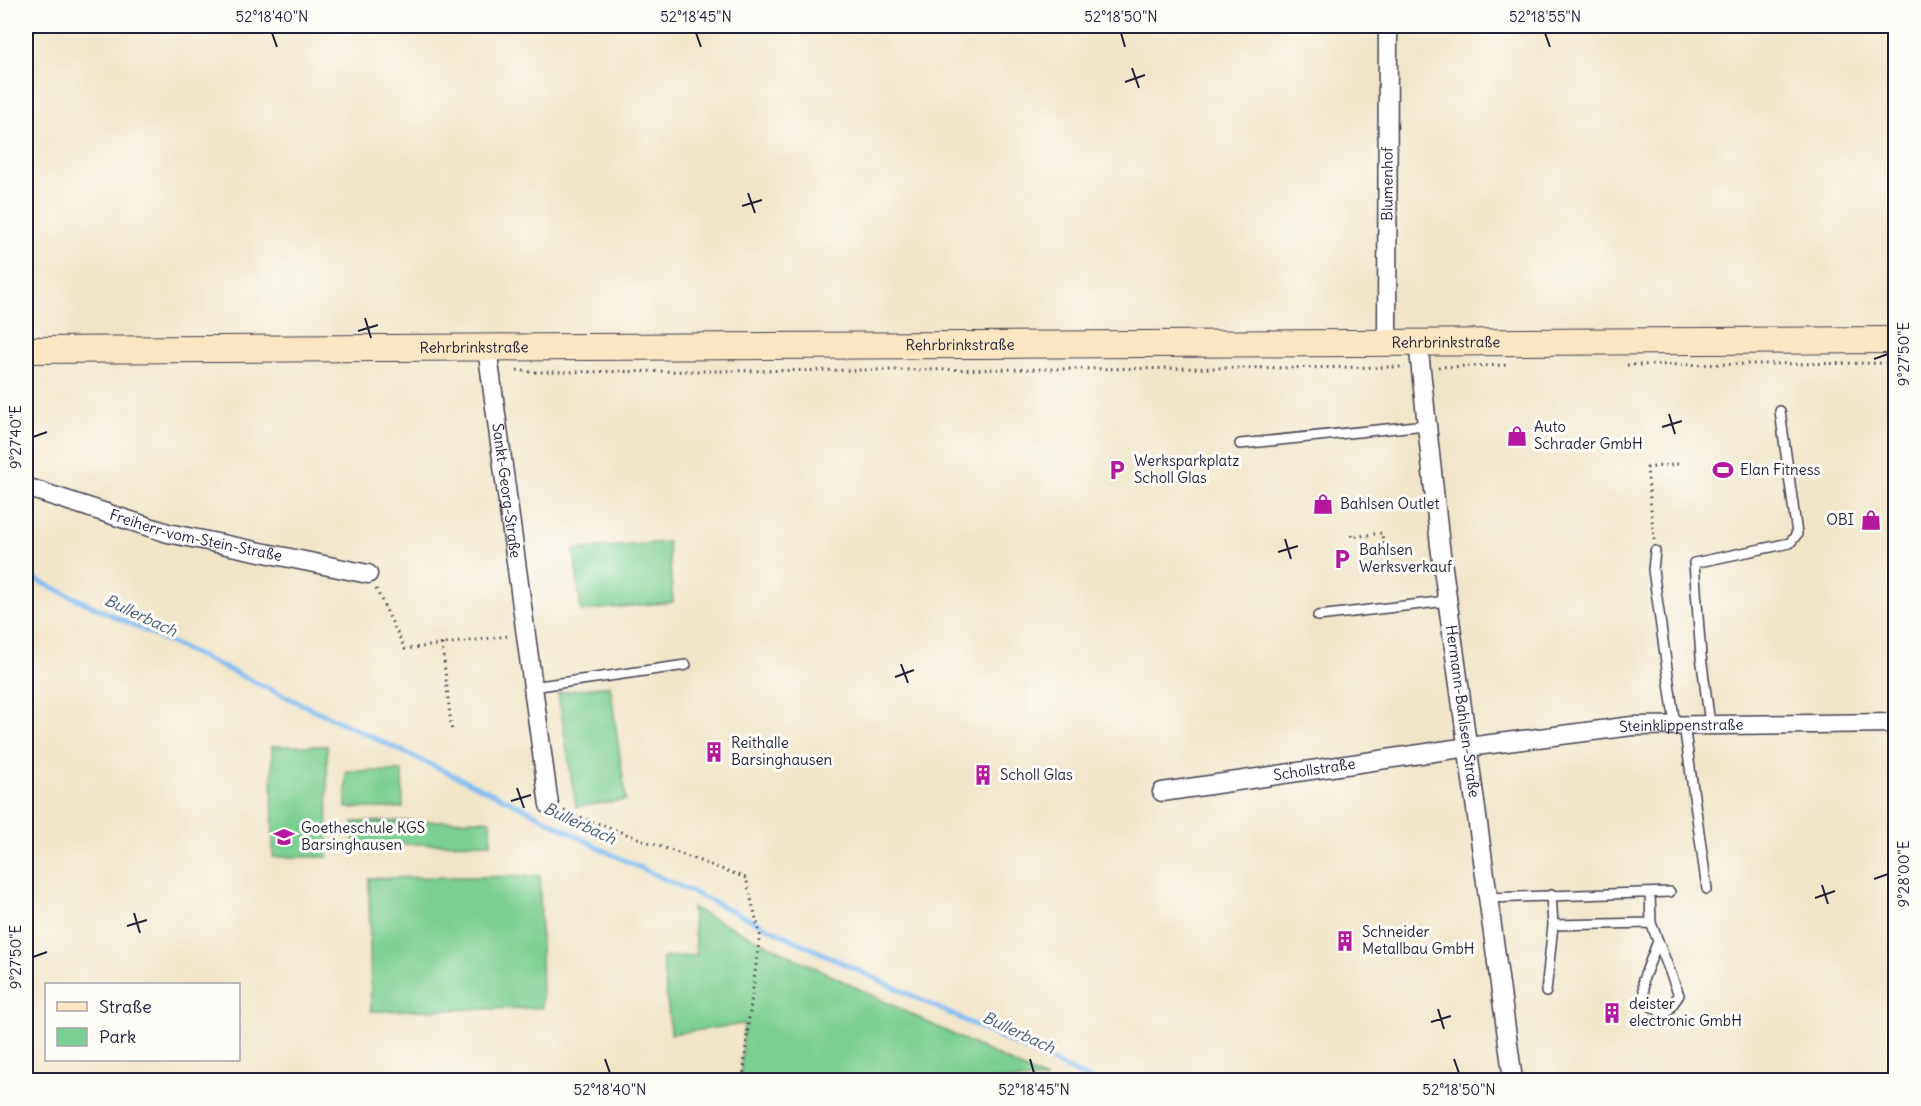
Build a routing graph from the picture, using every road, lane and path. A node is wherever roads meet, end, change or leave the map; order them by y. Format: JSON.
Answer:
{"nodes":[{"id":1,"x":1388,"y":26,"type":"edge"},
{"id":2,"x":1896,"y":340,"type":"edge"},
{"id":3,"x":1387,"y":342,"type":"junction"},
{"id":4,"x":1418,"y":342,"type":"junction"},
{"id":5,"x":26,"y":350,"type":"edge"},
{"id":6,"x":488,"y":357,"type":"junction"},
{"id":7,"x":1896,"y":363,"type":"edge"},
{"id":8,"x":1620,"y":364,"type":"dead end"},
{"id":9,"x":1521,"y":365,"type":"dead end"},
{"id":10,"x":1420,"y":367,"type":"junction"},
{"id":11,"x":1780,"y":411,"type":"dead end"},
{"id":12,"x":1426,"y":425,"type":"junction"},
{"id":13,"x":1240,"y":444,"type":"dead end"},
{"id":14,"x":1678,"y":464,"type":"dead end"},
{"id":15,"x":26,"y":487,"type":"edge"},
{"id":16,"x":1352,"y":535,"type":"dead end"},
{"id":17,"x":1655,"y":551,"type":"joint"},
{"id":18,"x":1385,"y":555,"type":"dead end"},
{"id":19,"x":368,"y":574,"type":"joint"},
{"id":20,"x":1447,"y":601,"type":"junction"},
{"id":21,"x":1318,"y":616,"type":"dead end"},
{"id":22,"x":525,"y":634,"type":"junction"},
{"id":23,"x":442,"y":644,"type":"junction"},
{"id":24,"x":686,"y":665,"type":"dead end"},
{"id":25,"x":532,"y":687,"type":"junction"},
{"id":26,"x":1896,"y":723,"type":"edge"},
{"id":27,"x":1710,"y":724,"type":"junction"},
{"id":28,"x":1679,"y":725,"type":"junction"},
{"id":29,"x":452,"y":733,"type":"dead end"},
{"id":30,"x":1468,"y":747,"type":"junction"},
{"id":31,"x":1162,"y":792,"type":"dead end"},
{"id":32,"x":549,"y":805,"type":"joint"},
{"id":33,"x":1707,"y":889,"type":"dead end"},
{"id":34,"x":1670,"y":892,"type":"dead end"},
{"id":35,"x":1650,"y":893,"type":"junction"},
{"id":36,"x":1551,"y":895,"type":"junction"},
{"id":37,"x":1488,"y":898,"type":"junction"},
{"id":38,"x":1651,"y":923,"type":"junction"},
{"id":39,"x":1553,"y":925,"type":"junction"},
{"id":40,"x":1658,"y":941,"type":"junction"},
{"id":41,"x":1546,"y":992,"type":"dead end"},
{"id":42,"x":743,"y":1080,"type":"edge"},
{"id":43,"x":1513,"y":1080,"type":"edge"}],
"edges":[{"from":1,"to":3,"type":"street","name":"Blumenhof"},
{"from":2,"to":4,"type":"main road","name":"Rehrbrinkstraße"},
{"from":3,"to":4,"type":"main road","name":"Rehrbrinkstraße"},
{"from":3,"to":6,"type":"main road","name":"Rehrbrinkstraße"},
{"from":4,"to":10,"type":"street","name":"Hermann-Bahlsen-Straße"},
{"from":5,"to":6,"type":"main road","name":"Rehrbrinkstraße"},
{"from":6,"to":10,"type":"path"},
{"from":6,"to":22,"type":"street","name":"Sankt-Georg-Straße"},
{"from":7,"to":8,"type":"path"},
{"from":9,"to":10,"type":"path"},
{"from":10,"to":12,"type":"street","name":"Hermann-Bahlsen-Straße"},
{"from":11,"to":27,"type":"lane"},
{"from":12,"to":13,"type":"lane"},
{"from":12,"to":20,"type":"street","name":"Hermann-Bahlsen-Straße"},
{"from":14,"to":17,"type":"path"},
{"from":15,"to":19,"type":"street","name":"Freiherr-vom-Stein-Straße"},
{"from":16,"to":18,"type":"path"},
{"from":17,"to":28,"type":"lane"},
{"from":19,"to":23,"type":"path"},
{"from":20,"to":21,"type":"lane"},
{"from":20,"to":30,"type":"street","name":"Hermann-Bahlsen-Straße"},
{"from":22,"to":23,"type":"path"},
{"from":22,"to":25,"type":"street","name":"Sankt-Georg-Straße"},
{"from":23,"to":29,"type":"path"},
{"from":24,"to":25,"type":"lane"},
{"from":25,"to":32,"type":"street","name":"Sankt-Georg-Straße"},
{"from":26,"to":27,"type":"street","name":"Steinklippenstraße"},
{"from":27,"to":28,"type":"street","name":"Steinklippenstraße"},
{"from":28,"to":30,"type":"street","name":"Steinklippenstraße"},
{"from":28,"to":33,"type":"lane"},
{"from":30,"to":31,"type":"street","name":"Schollstraße"},
{"from":30,"to":37,"type":"street","name":"Hermann-Bahlsen-Straße"},
{"from":32,"to":42,"type":"path"},
{"from":34,"to":35,"type":"lane"},
{"from":35,"to":36,"type":"lane"},
{"from":35,"to":38,"type":"lane"},
{"from":36,"to":37,"type":"lane"},
{"from":36,"to":39,"type":"lane"},
{"from":37,"to":43,"type":"street","name":"Hermann-Bahlsen-Straße"},
{"from":38,"to":39,"type":"lane"},
{"from":38,"to":40,"type":"lane"},
{"from":39,"to":41,"type":"lane"},
{"from":40,"to":40,"type":"lane"}]}
